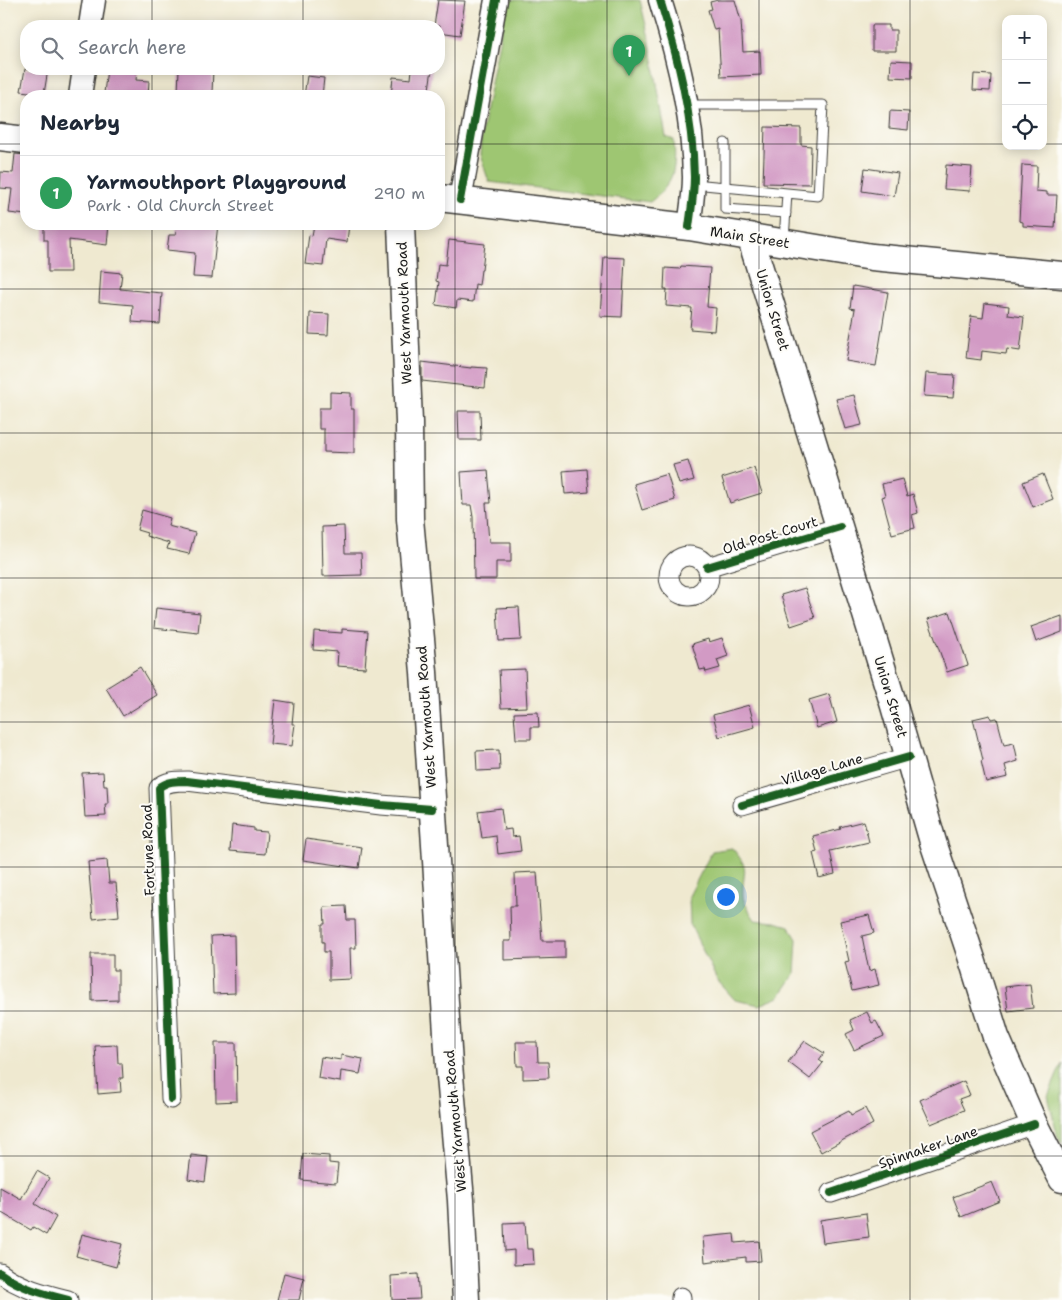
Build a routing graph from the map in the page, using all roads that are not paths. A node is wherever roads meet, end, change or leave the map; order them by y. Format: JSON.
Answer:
{"nodes":[{"id":1,"x":94,"y":0,"type":"edge"},
{"id":2,"x":496,"y":0,"type":"edge"},
{"id":3,"x":660,"y":0,"type":"edge"},
{"id":4,"x":91,"y":20,"type":"edge"},
{"id":5,"x":83,"y":75,"type":"edge"},
{"id":6,"x":81,"y":90,"type":"edge"},
{"id":7,"x":687,"y":105,"type":"junction"},
{"id":8,"x":0,"y":137,"type":"edge"},
{"id":9,"x":20,"y":139,"type":"edge"},
{"id":10,"x":725,"y":143,"type":"dead end"},
{"id":11,"x":694,"y":184,"type":"junction"},
{"id":12,"x":725,"y":187,"type":"junction"},
{"id":13,"x":787,"y":193,"type":"junction"},
{"id":14,"x":449,"y":199,"type":"edge"},
{"id":15,"x":786,"y":213,"type":"junction"},
{"id":16,"x":689,"y":227,"type":"junction"},
{"id":17,"x":401,"y":230,"type":"edge"},
{"id":18,"x":750,"y":236,"type":"junction"},
{"id":19,"x":784,"y":242,"type":"junction"},
{"id":20,"x":1062,"y":275,"type":"edge"},
{"id":21,"x":840,"y":527,"type":"junction"},
{"id":22,"x":707,"y":568,"type":"dead end"},
{"id":23,"x":909,"y":757,"type":"junction"},
{"id":24,"x":742,"y":805,"type":"dead end"},
{"id":25,"x":432,"y":809,"type":"junction"},
{"id":26,"x":171,"y":1099,"type":"dead end"},
{"id":27,"x":1034,"y":1124,"type":"junction"},
{"id":28,"x":1062,"y":1179,"type":"edge"},
{"id":29,"x":831,"y":1194,"type":"dead end"},
{"id":30,"x":0,"y":1273,"type":"edge"},
{"id":31,"x":68,"y":1300,"type":"edge"},
{"id":32,"x":466,"y":1300,"type":"edge"}],
"edges":[{"from":1,"to":4,"type":"street"},
{"from":2,"to":14,"type":"street"},
{"from":3,"to":7,"type":"street"},
{"from":5,"to":6,"type":"street"},
{"from":7,"to":11,"type":"street"},
{"from":7,"to":13,"type":"lane"},
{"from":8,"to":9,"type":"main road"},
{"from":10,"to":12,"type":"lane"},
{"from":11,"to":12,"type":"lane"},
{"from":11,"to":16,"type":"street"},
{"from":12,"to":13,"type":"lane"},
{"from":12,"to":15,"type":"lane"},
{"from":13,"to":15,"type":"lane"},
{"from":14,"to":16,"type":"main road","name":"Main Street"},
{"from":15,"to":19,"type":"lane"},
{"from":16,"to":18,"type":"main road","name":"Main Street"},
{"from":17,"to":25,"type":"main road","name":"West Yarmouth Road"},
{"from":18,"to":19,"type":"main road","name":"Main Street"},
{"from":18,"to":21,"type":"main road","name":"Union Street"},
{"from":19,"to":20,"type":"main road","name":"Main Street"},
{"from":21,"to":22,"type":"street","name":"Old Post Court"},
{"from":21,"to":23,"type":"main road","name":"Union Street"},
{"from":23,"to":24,"type":"street","name":"Village Lane"},
{"from":23,"to":27,"type":"main road","name":"Union Street"},
{"from":25,"to":26,"type":"street","name":"Fortune Road"},
{"from":25,"to":32,"type":"main road","name":"West Yarmouth Road"},
{"from":27,"to":28,"type":"main road","name":"Union Street"},
{"from":27,"to":29,"type":"street","name":"Spinnaker Lane"},
{"from":30,"to":31,"type":"street"}]}
